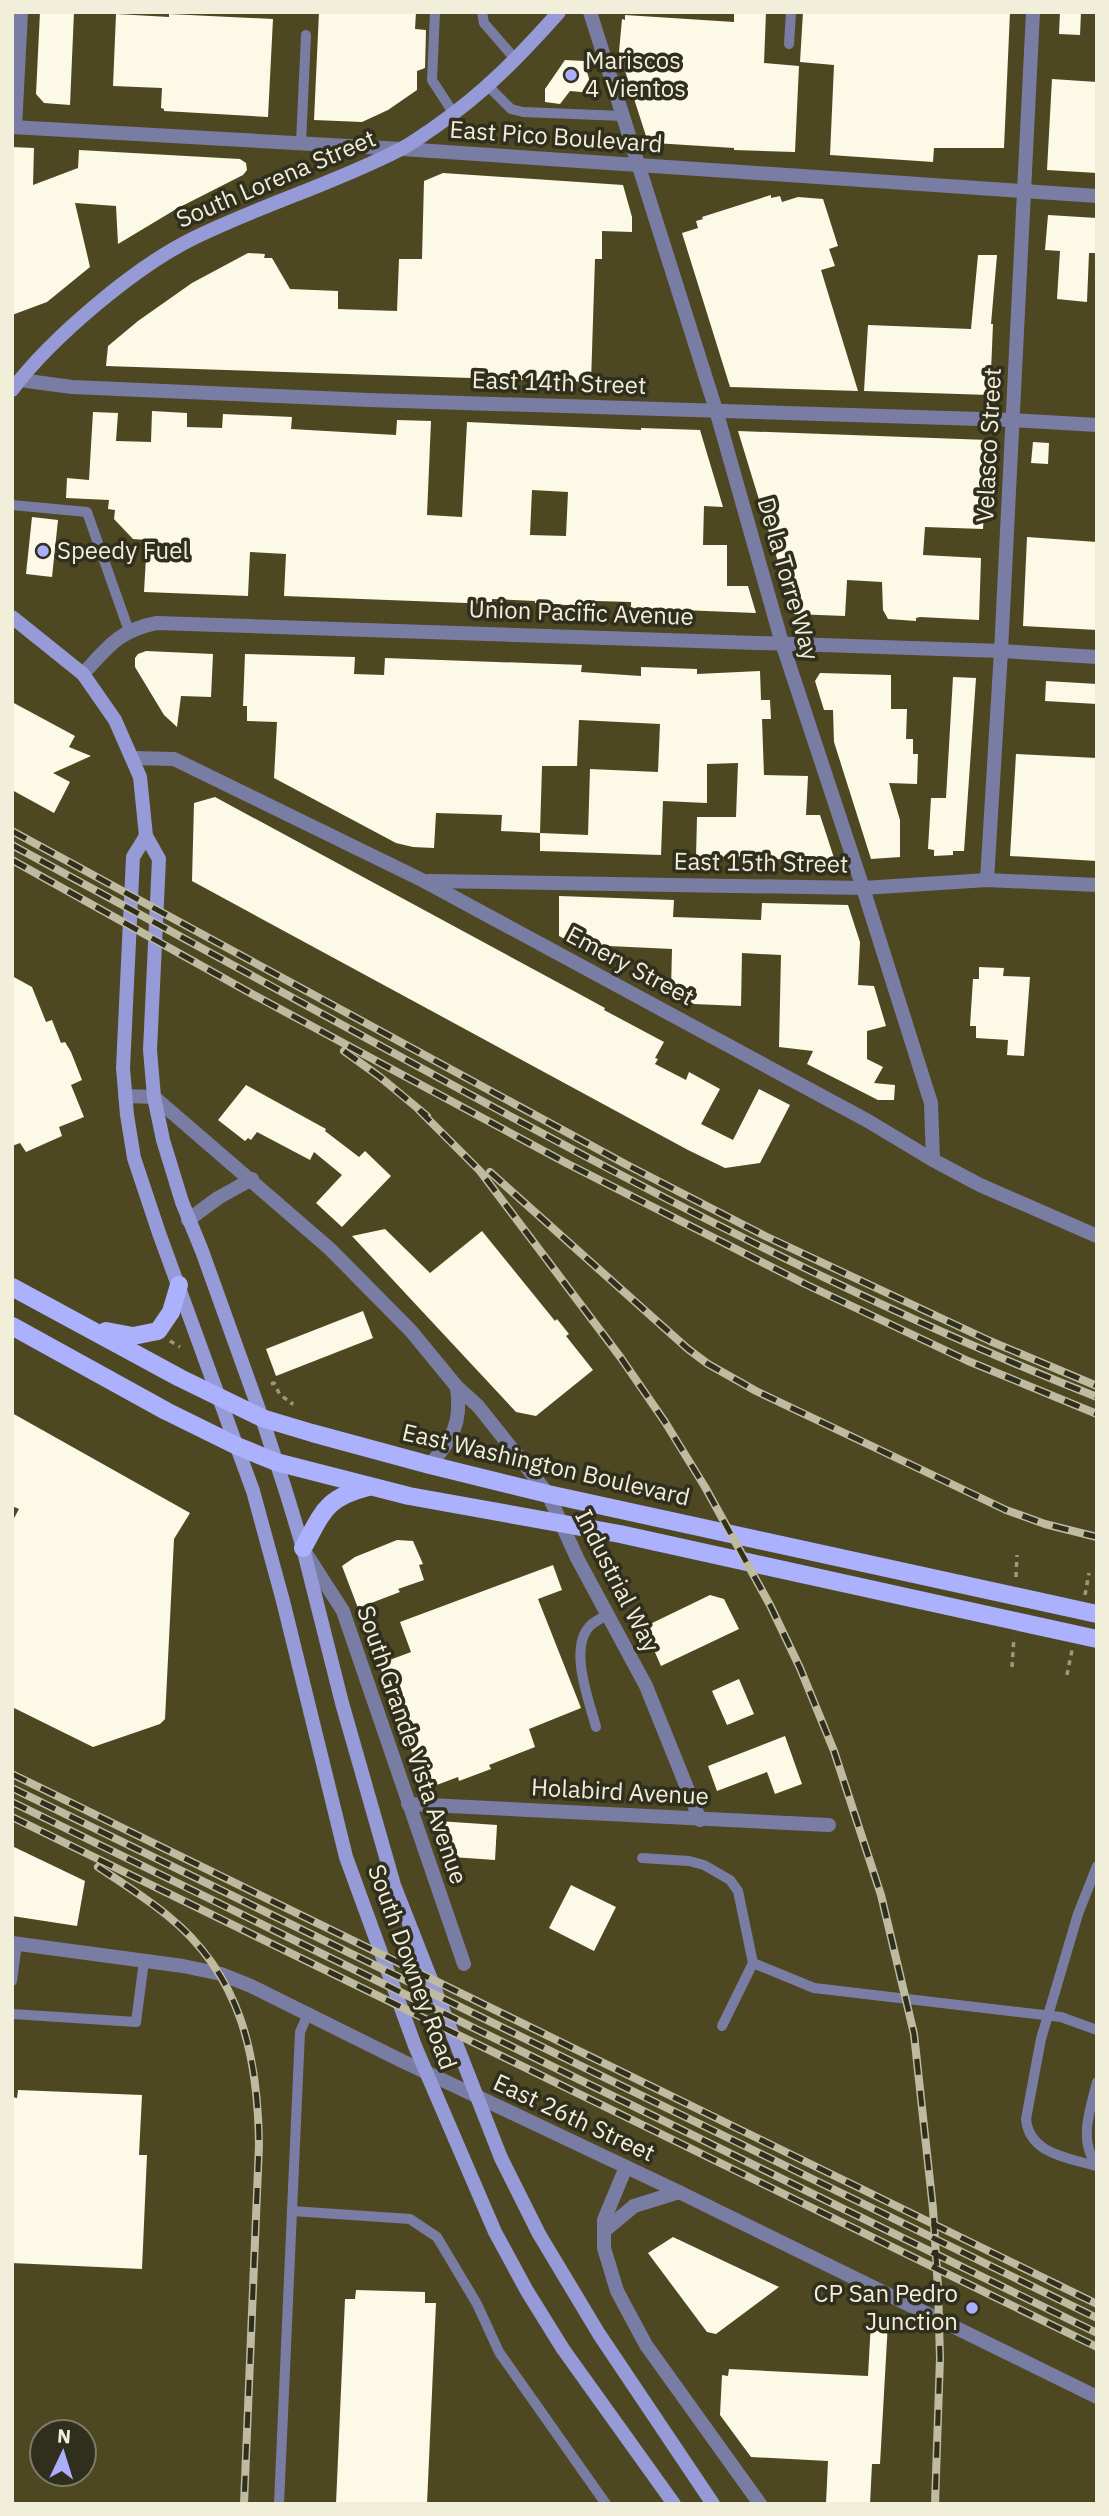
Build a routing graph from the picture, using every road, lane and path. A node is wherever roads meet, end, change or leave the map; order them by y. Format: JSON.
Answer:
{"nodes":[{"id":1,"x":21,"y":12,"type":"edge"},
{"id":2,"x":435,"y":12,"type":"edge"},
{"id":3,"x":482,"y":12,"type":"edge"},
{"id":4,"x":559,"y":12,"type":"edge"},
{"id":5,"x":590,"y":12,"type":"edge"},
{"id":6,"x":791,"y":12,"type":"edge"},
{"id":7,"x":1033,"y":12,"type":"edge"},
{"id":8,"x":306,"y":35,"type":"dead end"},
{"id":9,"x":789,"y":44,"type":"dead end"},
{"id":10,"x":516,"y":60,"type":"junction"},
{"id":11,"x":488,"y":86,"type":"junction"},
{"id":12,"x":454,"y":114,"type":"junction"},
{"id":13,"x":622,"y":116,"type":"junction"},
{"id":14,"x":14,"y":127,"type":"edge"},
{"id":15,"x":301,"y":143,"type":"junction"},
{"id":16,"x":402,"y":149,"type":"junction"},
{"id":17,"x":638,"y":165,"type":"junction"},
{"id":18,"x":1026,"y":192,"type":"junction"},
{"id":19,"x":1097,"y":196,"type":"edge"},
{"id":20,"x":16,"y":385,"type":"edge"},
{"id":21,"x":716,"y":410,"type":"junction"},
{"id":22,"x":1013,"y":420,"type":"junction"},
{"id":23,"x":1097,"y":425,"type":"edge"},
{"id":24,"x":12,"y":505,"type":"edge"},
{"id":25,"x":12,"y":617,"type":"edge"},
{"id":26,"x":130,"y":631,"type":"junction"},
{"id":27,"x":782,"y":643,"type":"junction"},
{"id":28,"x":1001,"y":651,"type":"junction"},
{"id":29,"x":1097,"y":657,"type":"edge"},
{"id":30,"x":83,"y":674,"type":"junction"},
{"id":31,"x":133,"y":758,"type":"junction"},
{"id":32,"x":146,"y":836,"type":"junction"},
{"id":33,"x":987,"y":880,"type":"junction"},
{"id":34,"x":424,"y":881,"type":"junction"},
{"id":35,"x":1097,"y":885,"type":"edge"},
{"id":36,"x":863,"y":888,"type":"junction"},
{"id":37,"x":125,"y":1096,"type":"junction"},
{"id":38,"x":155,"y":1097,"type":"junction"},
{"id":39,"x":933,"y":1160,"type":"junction"},
{"id":40,"x":252,"y":1179,"type":"junction"},
{"id":41,"x":188,"y":1220,"type":"junction"},
{"id":42,"x":1097,"y":1236,"type":"edge"},
{"id":43,"x":179,"y":1285,"type":"junction"},
{"id":44,"x":12,"y":1287,"type":"edge"},
{"id":45,"x":12,"y":1326,"type":"edge"},
{"id":46,"x":86,"y":1326,"type":"junction"},
{"id":47,"x":271,"y":1384,"type":"dead end"},
{"id":48,"x":457,"y":1387,"type":"junction"},
{"id":49,"x":220,"y":1397,"type":"junction"},
{"id":50,"x":291,"y":1405,"type":"dead end"},
{"id":51,"x":262,"y":1418,"type":"junction"},
{"id":52,"x":237,"y":1446,"type":"junction"},
{"id":53,"x":276,"y":1462,"type":"junction"},
{"id":54,"x":430,"y":1465,"type":"junction"},
{"id":55,"x":371,"y":1486,"type":"junction"},
{"id":56,"x":548,"y":1494,"type":"junction"},
{"id":57,"x":561,"y":1524,"type":"junction"},
{"id":58,"x":303,"y":1548,"type":"junction"},
{"id":59,"x":1097,"y":1614,"type":"edge"},
{"id":60,"x":607,"y":1615,"type":"junction"},
{"id":61,"x":1097,"y":1639,"type":"edge"},
{"id":62,"x":596,"y":1727,"type":"dead end"},
{"id":63,"x":408,"y":1804,"type":"junction"},
{"id":64,"x":700,"y":1820,"type":"junction"},
{"id":65,"x":829,"y":1825,"type":"dead end"},
{"id":66,"x":642,"y":1858,"type":"dead end"},
{"id":67,"x":1097,"y":1866,"type":"edge"},
{"id":68,"x":15,"y":1943,"type":"edge"},
{"id":69,"x":144,"y":1961,"type":"junction"},
{"id":70,"x":753,"y":1963,"type":"junction"},
{"id":71,"x":464,"y":1964,"type":"dead end"},
{"id":72,"x":12,"y":1981,"type":"edge"},
{"id":73,"x":12,"y":2014,"type":"edge"},
{"id":74,"x":309,"y":2014,"type":"junction"},
{"id":75,"x":1048,"y":2015,"type":"junction"},
{"id":76,"x":722,"y":2026,"type":"dead end"},
{"id":77,"x":1097,"y":2030,"type":"edge"},
{"id":78,"x":1097,"y":2082,"type":"edge"},
{"id":79,"x":1096,"y":2166,"type":"edge"},
{"id":80,"x":626,"y":2167,"type":"junction"},
{"id":81,"x":679,"y":2192,"type":"junction"},
{"id":82,"x":292,"y":2211,"type":"junction"},
{"id":83,"x":604,"y":2231,"type":"junction"},
{"id":84,"x":1097,"y":2397,"type":"edge"},
{"id":85,"x":279,"y":2504,"type":"edge"},
{"id":86,"x":607,"y":2504,"type":"edge"},
{"id":87,"x":674,"y":2504,"type":"edge"},
{"id":88,"x":713,"y":2504,"type":"edge"},
{"id":89,"x":760,"y":2504,"type":"edge"}],
"edges":[{"from":1,"to":14,"type":"street"},
{"from":2,"to":12,"type":"lane"},
{"from":3,"to":10,"type":"lane"},
{"from":4,"to":10,"type":"main road","name":"South Lorena Street"},
{"from":5,"to":13,"type":"street","name":"De la Torre Way"},
{"from":6,"to":9,"type":"lane"},
{"from":7,"to":18,"type":"street","name":"Velasco Street"},
{"from":8,"to":15,"type":"lane"},
{"from":10,"to":11,"type":"main road","name":"South Lorena Street"},
{"from":11,"to":12,"type":"main road","name":"South Lorena Street"},
{"from":11,"to":13,"type":"lane"},
{"from":12,"to":16,"type":"main road","name":"South Lorena Street"},
{"from":13,"to":17,"type":"street","name":"De la Torre Way"},
{"from":14,"to":15,"type":"street","name":"East Pico Boulevard"},
{"from":15,"to":16,"type":"street","name":"East Pico Boulevard"},
{"from":16,"to":17,"type":"street","name":"East Pico Boulevard"},
{"from":16,"to":20,"type":"main road","name":"South Lorena Street"},
{"from":17,"to":18,"type":"street","name":"East Pico Boulevard"},
{"from":17,"to":21,"type":"street","name":"De la Torre Way"},
{"from":18,"to":19,"type":"street","name":"East Pico Boulevard"},
{"from":18,"to":22,"type":"street","name":"Velasco Street"},
{"from":20,"to":21,"type":"street","name":"East 14th Street"},
{"from":21,"to":22,"type":"street","name":"East 14th Street"},
{"from":21,"to":27,"type":"street","name":"De la Torre Way"},
{"from":22,"to":23,"type":"street","name":"East 14th Street"},
{"from":22,"to":28,"type":"street","name":"Velasco Street"},
{"from":24,"to":26,"type":"lane"},
{"from":25,"to":30,"type":"main road"},
{"from":26,"to":27,"type":"street","name":"Union Pacific Avenue"},
{"from":26,"to":30,"type":"street","name":"Union Pacific Avenue"},
{"from":27,"to":28,"type":"street","name":"Union Pacific Avenue"},
{"from":27,"to":36,"type":"street","name":"De la Torre Way"},
{"from":28,"to":29,"type":"street","name":"Union Pacific Avenue"},
{"from":28,"to":33,"type":"street","name":"Velasco Street"},
{"from":30,"to":31,"type":"main road"},
{"from":31,"to":32,"type":"main road"},
{"from":31,"to":34,"type":"street","name":"Emery Street"},
{"from":32,"to":37,"type":"main road"},
{"from":32,"to":38,"type":"main road"},
{"from":33,"to":35,"type":"street","name":"East 15th Street"},
{"from":33,"to":36,"type":"street","name":"East 15th Street"},
{"from":34,"to":36,"type":"street","name":"East 15th Street"},
{"from":34,"to":39,"type":"street","name":"Emery Street"},
{"from":36,"to":39,"type":"street","name":"De la Torre Way"},
{"from":37,"to":38,"type":"street"},
{"from":37,"to":43,"type":"main road"},
{"from":38,"to":40,"type":"street","name":"Industrial Way"},
{"from":38,"to":41,"type":"main road"},
{"from":39,"to":42,"type":"street","name":"Emery Street"},
{"from":40,"to":41,"type":"street"},
{"from":40,"to":48,"type":"street","name":"Industrial Way"},
{"from":41,"to":51,"type":"main road"},
{"from":43,"to":46,"type":"main road"},
{"from":43,"to":49,"type":"main road"},
{"from":44,"to":46,"type":"main road","name":"East Washington Boulevard"},
{"from":45,"to":52,"type":"main road","name":"East Washington Boulevard"},
{"from":46,"to":49,"type":"main road","name":"East Washington Boulevard"},
{"from":47,"to":50,"type":"path"},
{"from":48,"to":54,"type":"street"},
{"from":48,"to":56,"type":"street","name":"Industrial Way"},
{"from":49,"to":51,"type":"main road","name":"East Washington Boulevard"},
{"from":49,"to":52,"type":"main road","name":"South Downey Road"},
{"from":51,"to":53,"type":"main road","name":"South Downey Road"},
{"from":51,"to":54,"type":"main road","name":"East Washington Boulevard"},
{"from":52,"to":53,"type":"main road","name":"East Washington Boulevard"},
{"from":52,"to":87,"type":"main road","name":"South Downey Road"},
{"from":53,"to":55,"type":"main road","name":"East Washington Boulevard"},
{"from":53,"to":58,"type":"main road","name":"South Downey Road"},
{"from":54,"to":56,"type":"main road","name":"East Washington Boulevard"},
{"from":55,"to":57,"type":"main road","name":"East Washington Boulevard"},
{"from":55,"to":58,"type":"main road"},
{"from":56,"to":57,"type":"street","name":"Industrial Way"},
{"from":56,"to":59,"type":"main road","name":"East Washington Boulevard"},
{"from":57,"to":60,"type":"street","name":"Industrial Way"},
{"from":57,"to":61,"type":"main road","name":"East Washington Boulevard"},
{"from":58,"to":63,"type":"street","name":"South Grande Vista Avenue"},
{"from":58,"to":88,"type":"main road","name":"South Downey Road"},
{"from":60,"to":62,"type":"lane"},
{"from":60,"to":64,"type":"street","name":"Industrial Way"},
{"from":63,"to":64,"type":"street","name":"Holabird Avenue"},
{"from":63,"to":71,"type":"street","name":"South Grande Vista Avenue"},
{"from":64,"to":65,"type":"street","name":"Holabird Avenue"},
{"from":66,"to":70,"type":"lane"},
{"from":67,"to":75,"type":"lane"},
{"from":68,"to":69,"type":"street","name":"East 26th Street"},
{"from":68,"to":72,"type":"lane"},
{"from":69,"to":73,"type":"lane"},
{"from":69,"to":74,"type":"street","name":"East 26th Street"},
{"from":70,"to":75,"type":"lane"},
{"from":70,"to":76,"type":"lane"},
{"from":74,"to":80,"type":"street","name":"East 26th Street"},
{"from":74,"to":82,"type":"lane"},
{"from":75,"to":77,"type":"lane"},
{"from":75,"to":79,"type":"lane"},
{"from":78,"to":79,"type":"lane"},
{"from":80,"to":81,"type":"street","name":"East 26th Street"},
{"from":80,"to":83,"type":"street"},
{"from":81,"to":83,"type":"street"},
{"from":81,"to":84,"type":"street","name":"East 26th Street"},
{"from":82,"to":85,"type":"lane"},
{"from":82,"to":86,"type":"lane"},
{"from":83,"to":89,"type":"street"}]}
